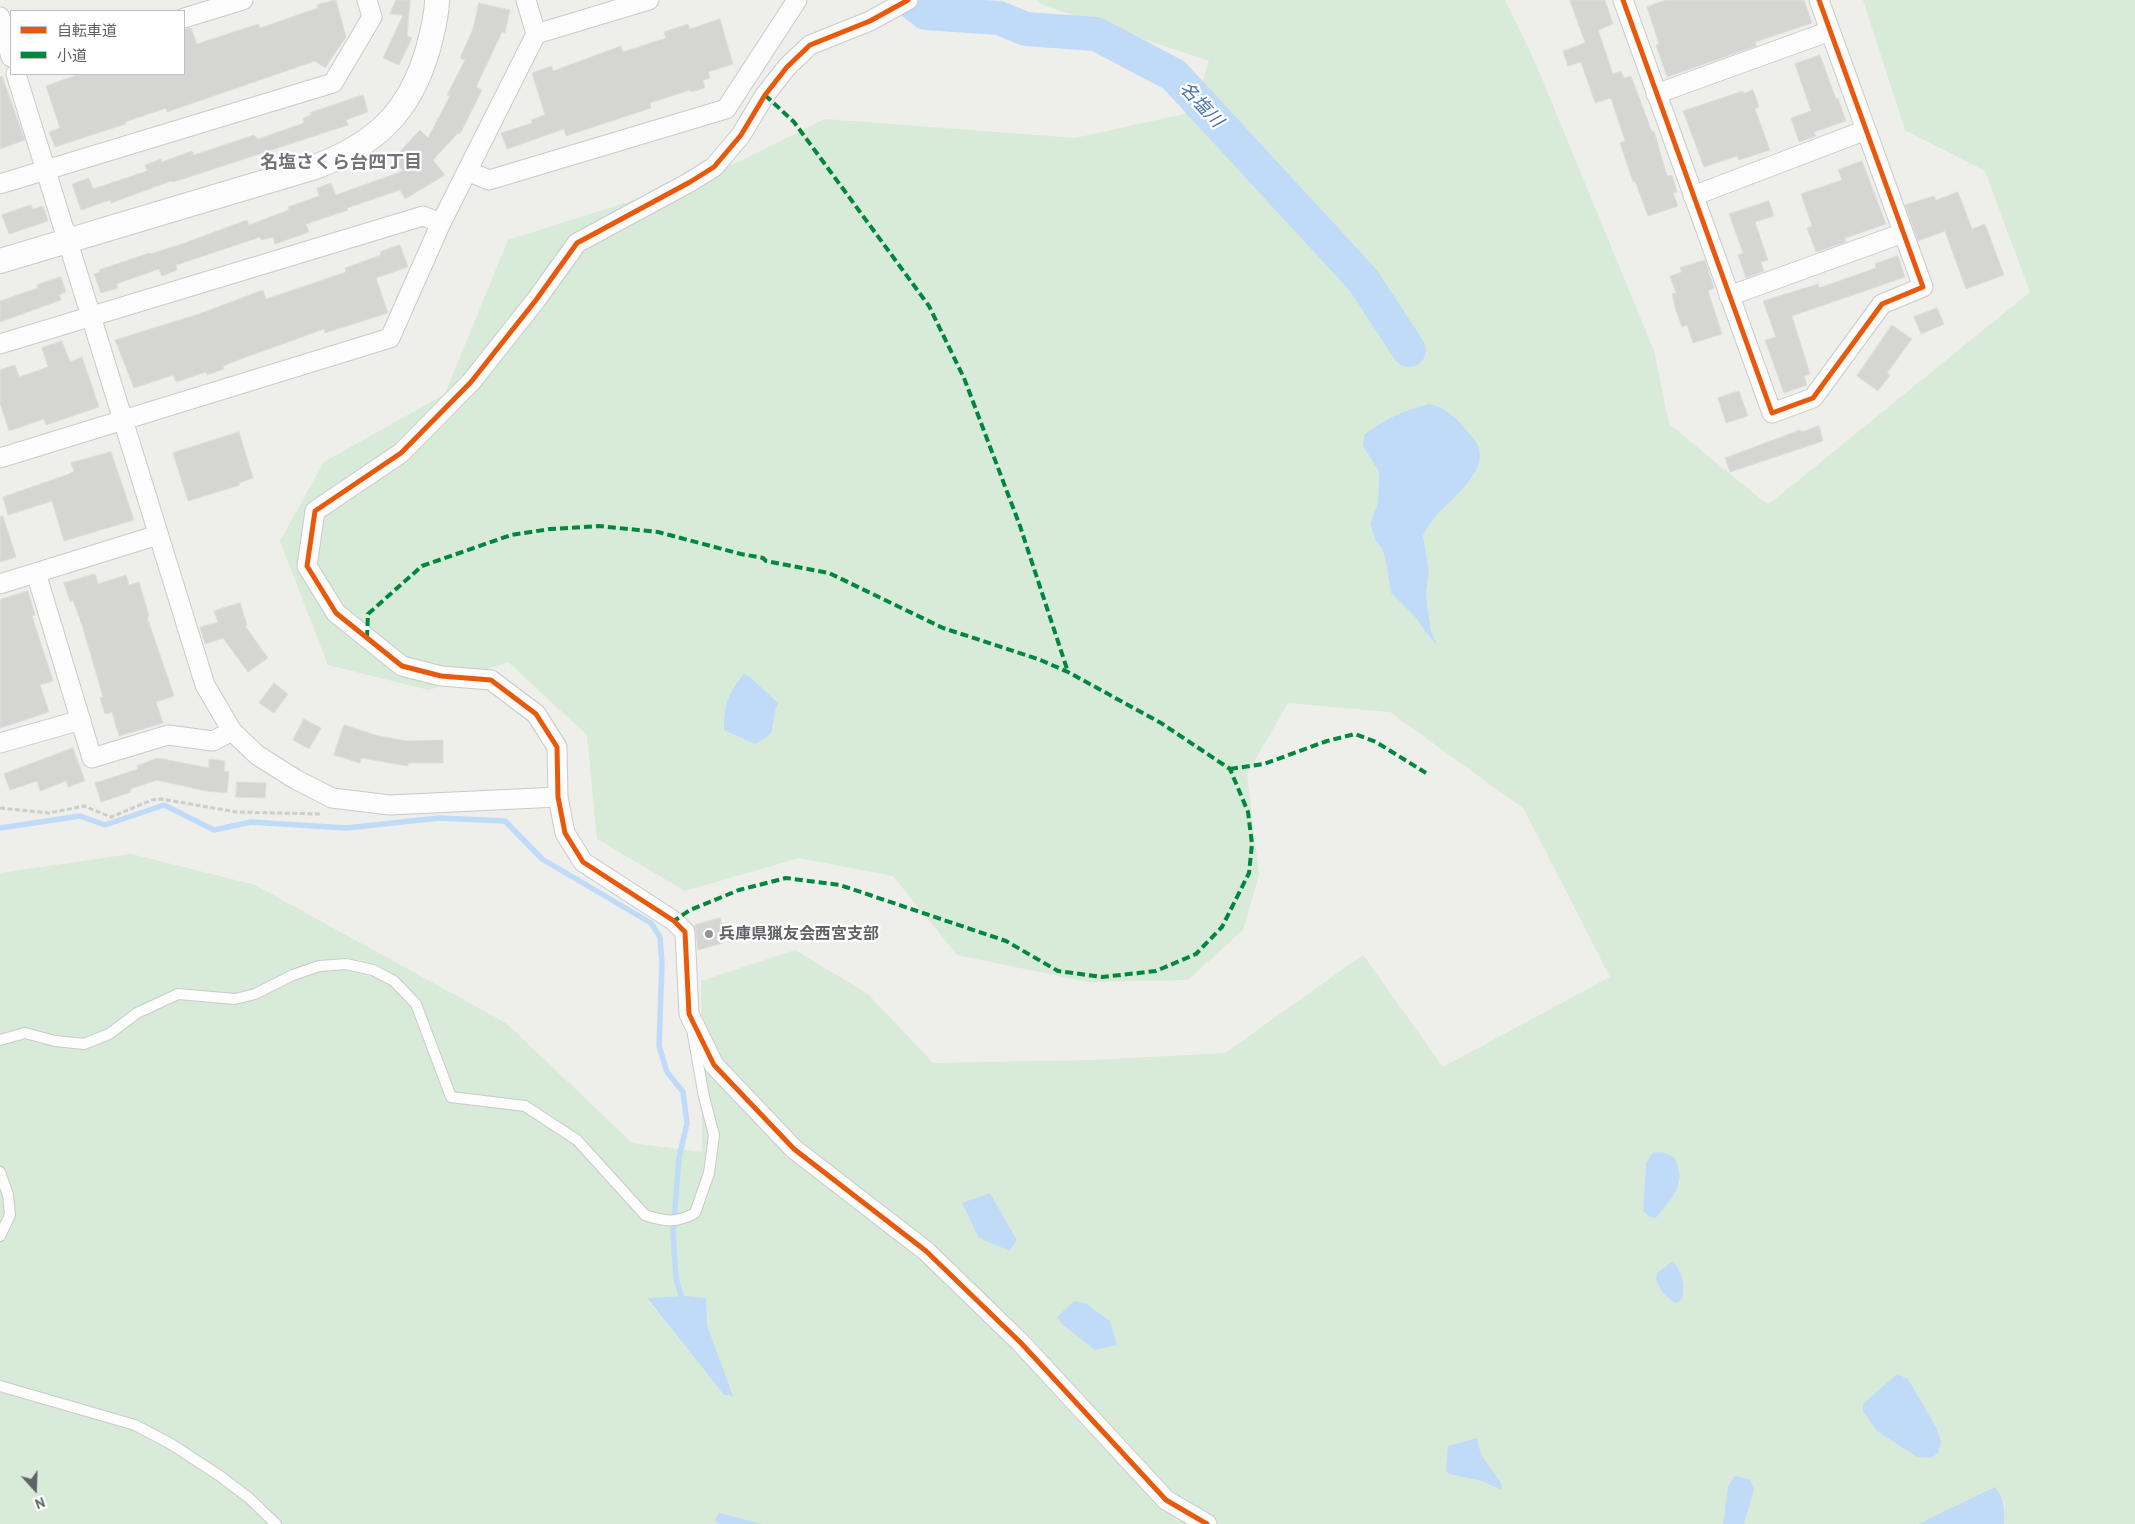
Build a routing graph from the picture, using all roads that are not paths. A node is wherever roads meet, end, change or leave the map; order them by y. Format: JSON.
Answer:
{"nodes":[{"id":1,"x":243,"y":0,"type":"edge"},
{"id":2,"x":367,"y":0,"type":"edge"},
{"id":3,"x":437,"y":0,"type":"edge"},
{"id":4,"x":526,"y":0,"type":"edge"},
{"id":5,"x":649,"y":0,"type":"edge"},
{"id":6,"x":796,"y":0,"type":"edge"},
{"id":7,"x":908,"y":0,"type":"edge"},
{"id":8,"x":1623,"y":0,"type":"edge"},
{"id":9,"x":1819,"y":0,"type":"edge"},
{"id":10,"x":0,"y":17,"type":"edge"},
{"id":11,"x":185,"y":18,"type":"edge"},
{"id":12,"x":1830,"y":31,"type":"junction"},
{"id":13,"x":536,"y":34,"type":"junction"},
{"id":14,"x":10,"y":53,"type":"edge"},
{"id":15,"x":16,"y":75,"type":"edge"},
{"id":16,"x":1656,"y":94,"type":"junction"},
{"id":17,"x":1866,"y":130,"type":"junction"},
{"id":18,"x":46,"y":170,"type":"junction"},
{"id":19,"x":467,"y":171,"type":"junction"},
{"id":20,"x":0,"y":184,"type":"edge"},
{"id":21,"x":1693,"y":196,"type":"junction"},
{"id":22,"x":441,"y":223,"type":"junction"},
{"id":23,"x":1903,"y":233,"type":"junction"},
{"id":24,"x":67,"y":241,"type":"junction"},
{"id":25,"x":0,"y":261,"type":"edge"},
{"id":26,"x":1729,"y":296,"type":"junction"},
{"id":27,"x":91,"y":318,"type":"junction"},
{"id":28,"x":0,"y":344,"type":"edge"},
{"id":29,"x":123,"y":421,"type":"junction"},
{"id":30,"x":0,"y":458,"type":"edge"},
{"id":31,"x":158,"y":535,"type":"junction"},
{"id":32,"x":36,"y":573,"type":"junction"},
{"id":33,"x":0,"y":584,"type":"edge"},
{"id":34,"x":80,"y":720,"type":"junction"},
{"id":35,"x":232,"y":731,"type":"junction"},
{"id":36,"x":0,"y":743,"type":"edge"},
{"id":37,"x":558,"y":797,"type":"junction"},
{"id":38,"x":689,"y":1014,"type":"junction"},
{"id":39,"x":0,"y":1040,"type":"edge"},
{"id":40,"x":0,"y":1172,"type":"edge"},
{"id":41,"x":0,"y":1236,"type":"edge"},
{"id":42,"x":0,"y":1386,"type":"edge"},
{"id":43,"x":276,"y":1524,"type":"edge"},
{"id":44,"x":1207,"y":1524,"type":"edge"}],
"edges":[{"from":1,"to":11,"type":"street"},
{"from":2,"to":18,"type":"street"},
{"from":3,"to":24,"type":"street"},
{"from":4,"to":13,"type":"street"},
{"from":5,"to":13,"type":"street"},
{"from":6,"to":19,"type":"street"},
{"from":7,"to":37,"type":"street"},
{"from":8,"to":16,"type":"street"},
{"from":9,"to":12,"type":"street"},
{"from":10,"to":14,"type":"street"},
{"from":12,"to":16,"type":"street"},
{"from":12,"to":17,"type":"street"},
{"from":13,"to":19,"type":"street"},
{"from":15,"to":18,"type":"street"},
{"from":16,"to":21,"type":"street"},
{"from":17,"to":21,"type":"street"},
{"from":17,"to":23,"type":"street"},
{"from":18,"to":20,"type":"street"},
{"from":18,"to":24,"type":"street"},
{"from":19,"to":22,"type":"street"},
{"from":21,"to":26,"type":"street"},
{"from":22,"to":27,"type":"street"},
{"from":22,"to":29,"type":"street"},
{"from":23,"to":26,"type":"street"},
{"from":23,"to":26,"type":"street"},
{"from":24,"to":25,"type":"street"},
{"from":24,"to":27,"type":"street"},
{"from":27,"to":28,"type":"street"},
{"from":27,"to":29,"type":"street"},
{"from":29,"to":30,"type":"street"},
{"from":29,"to":31,"type":"street"},
{"from":31,"to":32,"type":"street"},
{"from":31,"to":35,"type":"street"},
{"from":32,"to":33,"type":"street"},
{"from":32,"to":34,"type":"street"},
{"from":34,"to":35,"type":"street"},
{"from":34,"to":36,"type":"street"},
{"from":35,"to":37,"type":"street"},
{"from":37,"to":38,"type":"street"},
{"from":38,"to":39,"type":"lane"},
{"from":38,"to":44,"type":"street"},
{"from":40,"to":41,"type":"lane"},
{"from":42,"to":43,"type":"lane"}]}
